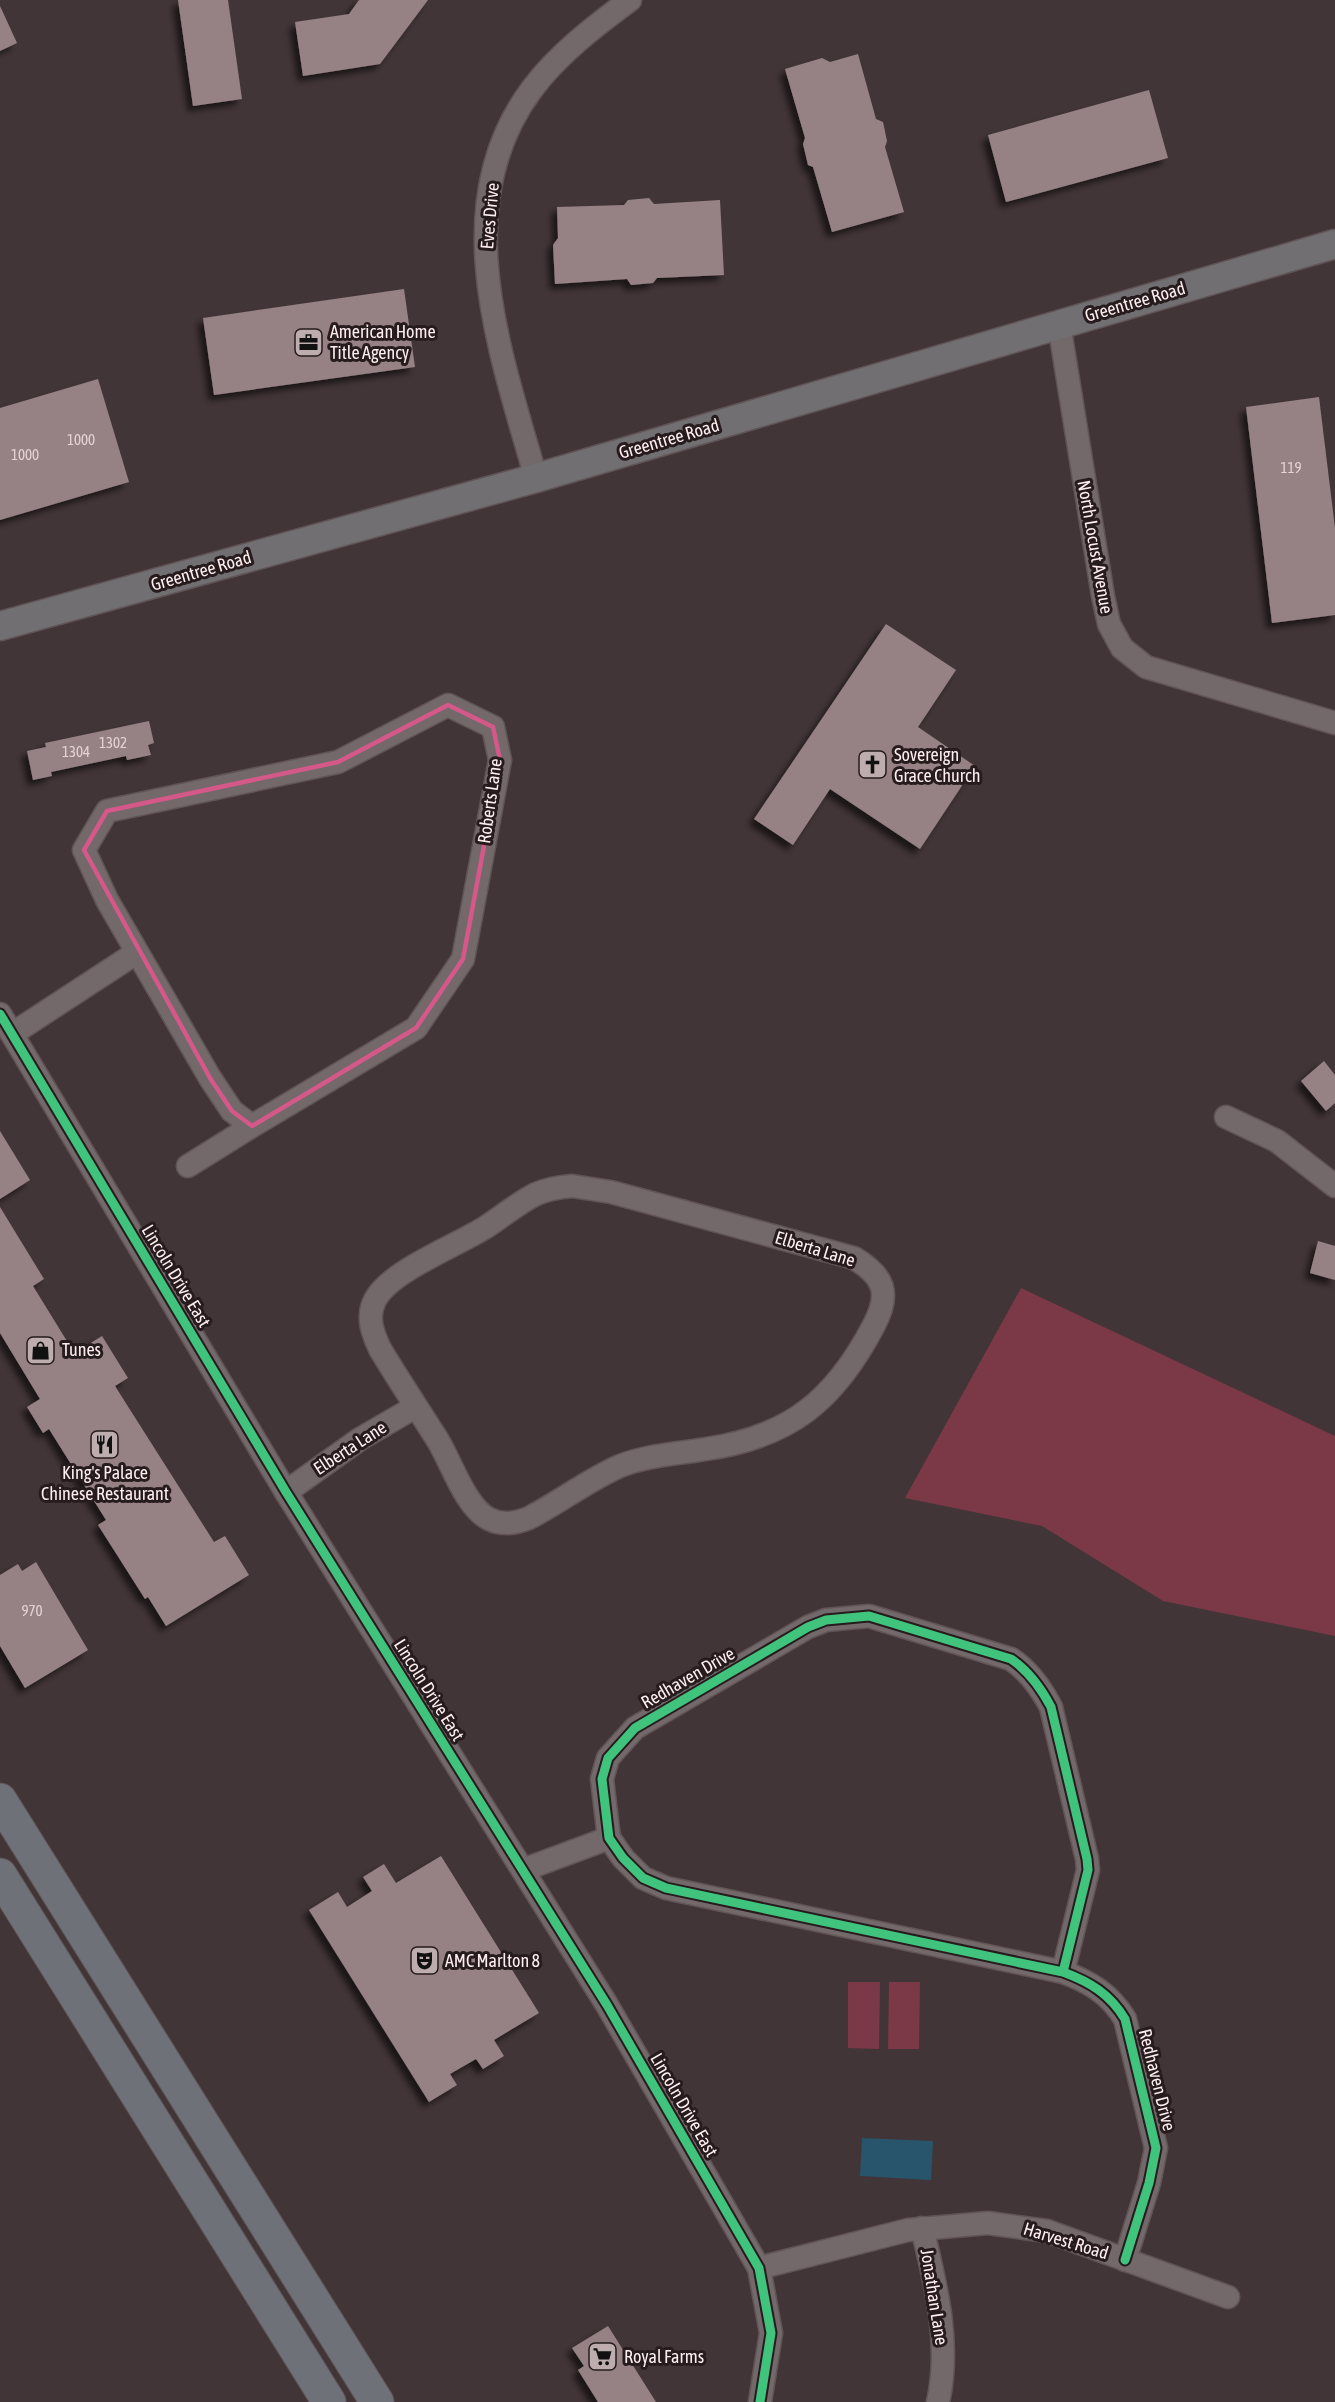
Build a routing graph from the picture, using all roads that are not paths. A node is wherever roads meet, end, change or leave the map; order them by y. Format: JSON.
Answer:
{"nodes":[{"id":1,"x":630,"y":0,"type":"edge"},
{"id":2,"x":1335,"y":244,"type":"edge"},
{"id":3,"x":1059,"y":324,"type":"junction"},
{"id":4,"x":536,"y":478,"type":"junction"},
{"id":5,"x":0,"y":626,"type":"edge"},
{"id":6,"x":1335,"y":723,"type":"edge"},
{"id":7,"x":136,"y":953,"type":"junction"},
{"id":8,"x":0,"y":1014,"type":"edge"},
{"id":9,"x":12,"y":1034,"type":"junction"},
{"id":10,"x":1227,"y":1117,"type":"dead end"},
{"id":11,"x":252,"y":1126,"type":"junction"},
{"id":12,"x":188,"y":1166,"type":"dead end"},
{"id":13,"x":1335,"y":1186,"type":"edge"},
{"id":14,"x":414,"y":1407,"type":"junction"},
{"id":15,"x":286,"y":1491,"type":"junction"},
{"id":16,"x":0,"y":1800,"type":"edge"},
{"id":17,"x":609,"y":1838,"type":"junction"},
{"id":18,"x":523,"y":1870,"type":"junction"},
{"id":19,"x":0,"y":1875,"type":"edge"},
{"id":20,"x":1063,"y":1972,"type":"junction"},
{"id":21,"x":922,"y":2229,"type":"junction"},
{"id":22,"x":1125,"y":2260,"type":"junction"},
{"id":23,"x":759,"y":2268,"type":"junction"},
{"id":24,"x":1228,"y":2297,"type":"dead end"},
{"id":25,"x":329,"y":2402,"type":"edge"},
{"id":26,"x":377,"y":2402,"type":"edge"},
{"id":27,"x":760,"y":2402,"type":"edge"},
{"id":28,"x":938,"y":2402,"type":"edge"}],
"edges":[{"from":1,"to":4,"type":"street","name":"Eves Drive"},
{"from":2,"to":3,"type":"main road","name":"Greentree Road"},
{"from":3,"to":4,"type":"main road","name":"Greentree Road"},
{"from":3,"to":6,"type":"street","name":"North Locust Avenue"},
{"from":4,"to":5,"type":"main road","name":"Greentree Road"},
{"from":7,"to":9,"type":"street"},
{"from":7,"to":11,"type":"street","name":"Roberts Lane"},
{"from":7,"to":11,"type":"street","name":"Roberts Lane"},
{"from":8,"to":9,"type":"street","name":"Lincoln Drive East"},
{"from":9,"to":15,"type":"street","name":"Lincoln Drive East"},
{"from":10,"to":13,"type":"street"},
{"from":11,"to":12,"type":"street"},
{"from":14,"to":14,"type":"street","name":"Elberta Lane"},
{"from":14,"to":15,"type":"street","name":"Elberta Lane"},
{"from":15,"to":18,"type":"street","name":"Lincoln Drive East"},
{"from":16,"to":26,"type":"highway"},
{"from":17,"to":18,"type":"street"},
{"from":17,"to":20,"type":"street","name":"Redhaven Drive"},
{"from":17,"to":20,"type":"street","name":"Redhaven Drive"},
{"from":18,"to":23,"type":"street","name":"Lincoln Drive East"},
{"from":19,"to":25,"type":"highway"},
{"from":20,"to":22,"type":"street","name":"Redhaven Drive"},
{"from":21,"to":22,"type":"street","name":"Harvest Road"},
{"from":21,"to":23,"type":"street","name":"Harvest Road"},
{"from":21,"to":28,"type":"street","name":"Jonathan Lane"},
{"from":22,"to":24,"type":"street","name":"Harvest Road"},
{"from":23,"to":27,"type":"street","name":"Lincoln Drive East"}]}
